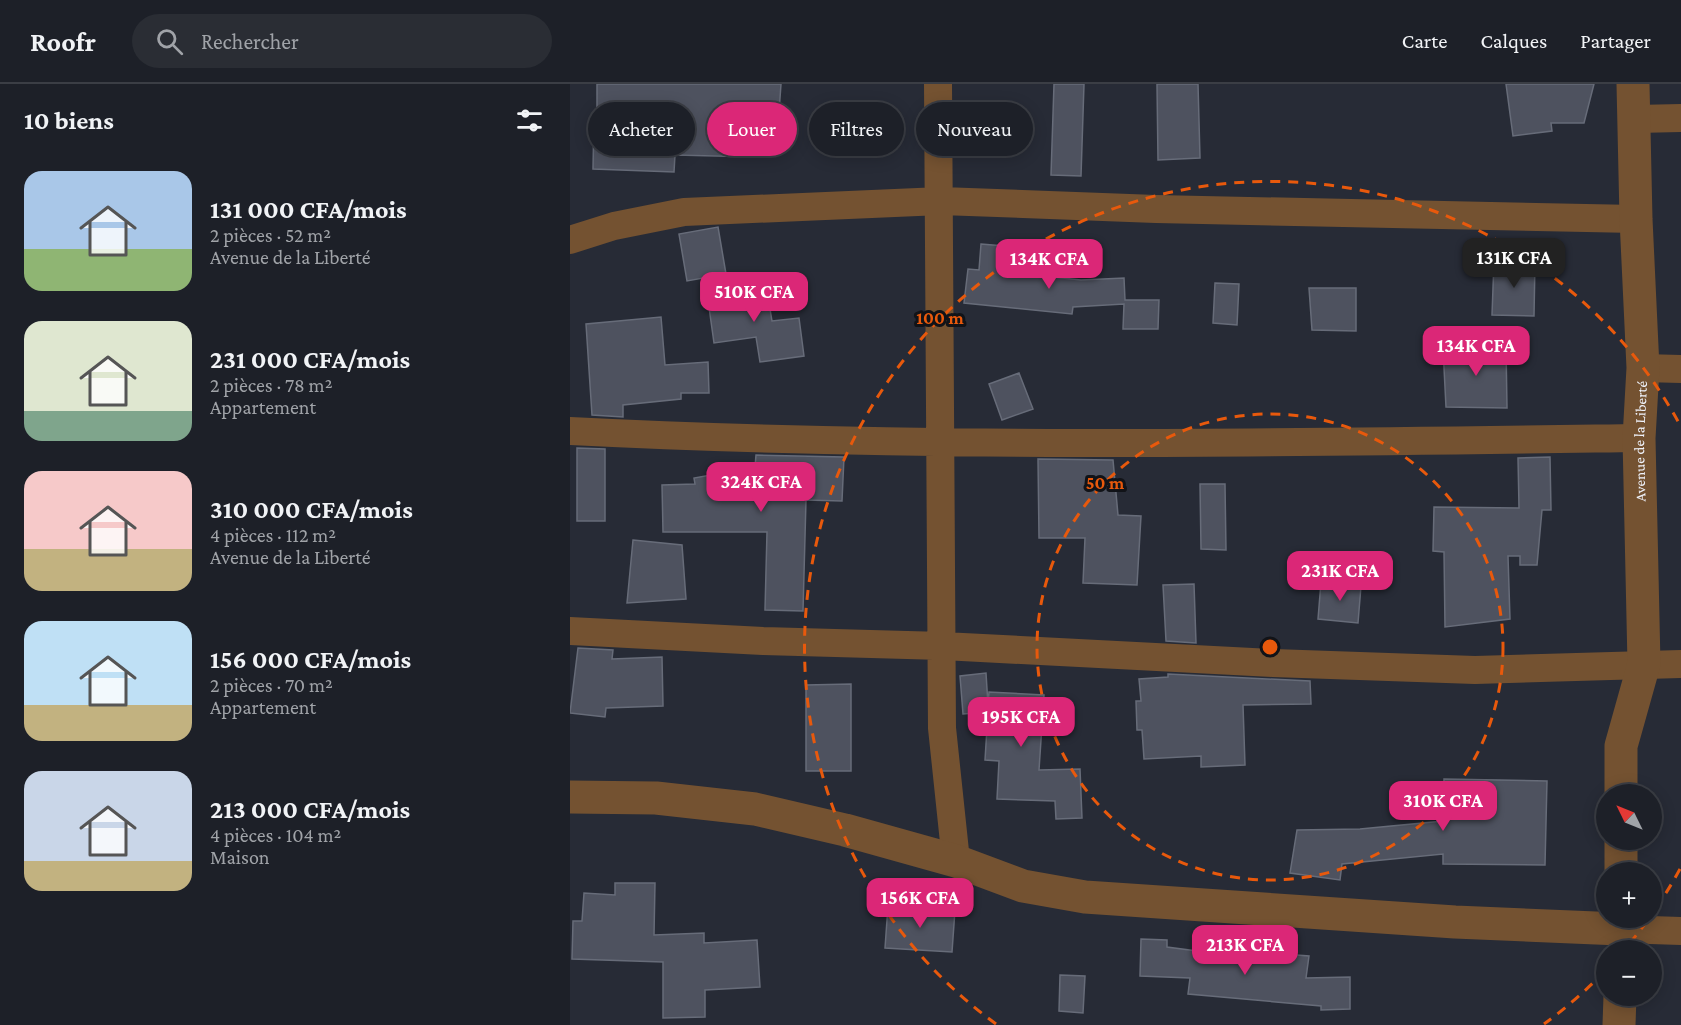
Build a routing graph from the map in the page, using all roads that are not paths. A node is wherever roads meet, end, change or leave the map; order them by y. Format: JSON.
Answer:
{"nodes":[{"id":1,"x":938,"y":84,"type":"edge"},
{"id":2,"x":1633,"y":84,"type":"edge"},
{"id":3,"x":1681,"y":118,"type":"edge"},
{"id":4,"x":1636,"y":119,"type":"junction"},
{"id":5,"x":940,"y":201,"type":"junction"},
{"id":6,"x":1636,"y":219,"type":"junction"},
{"id":7,"x":570,"y":240,"type":"edge"},
{"id":8,"x":1643,"y":368,"type":"junction"},
{"id":9,"x":1681,"y":369,"type":"edge"},
{"id":10,"x":570,"y":431,"type":"edge"},
{"id":11,"x":1639,"y":438,"type":"junction"},
{"id":12,"x":942,"y":442,"type":"junction"},
{"id":13,"x":570,"y":631,"type":"edge"},
{"id":14,"x":943,"y":646,"type":"junction"},
{"id":15,"x":1644,"y":664,"type":"junction"},
{"id":16,"x":1681,"y":664,"type":"edge"},
{"id":17,"x":1621,"y":784,"type":"edge"},
{"id":18,"x":570,"y":797,"type":"edge"},
{"id":19,"x":956,"y":861,"type":"junction"},
{"id":20,"x":1681,"y":931,"type":"edge"},
{"id":21,"x":1620,"y":933,"type":"edge"},
{"id":22,"x":1620,"y":1006,"type":"edge"},
{"id":23,"x":1619,"y":1025,"type":"edge"}],
"edges":[{"from":1,"to":5,"type":"street"},
{"from":2,"to":4,"type":"street","name":"Avenue de la Liberté"},
{"from":3,"to":4,"type":"street"},
{"from":4,"to":6,"type":"street","name":"Avenue de la Liberté"},
{"from":5,"to":6,"type":"street"},
{"from":5,"to":7,"type":"street"},
{"from":5,"to":12,"type":"street"},
{"from":6,"to":8,"type":"street","name":"Avenue de la Liberté"},
{"from":8,"to":9,"type":"street"},
{"from":8,"to":11,"type":"street","name":"Avenue de la Liberté"},
{"from":10,"to":12,"type":"street"},
{"from":11,"to":12,"type":"street"},
{"from":11,"to":15,"type":"street","name":"Avenue de la Liberté"},
{"from":12,"to":14,"type":"street"},
{"from":13,"to":14,"type":"street"},
{"from":14,"to":15,"type":"street"},
{"from":14,"to":19,"type":"street"},
{"from":15,"to":16,"type":"street"},
{"from":15,"to":17,"type":"street","name":"Avenue de la Liberté"},
{"from":18,"to":19,"type":"street"},
{"from":19,"to":21,"type":"street"},
{"from":20,"to":21,"type":"street"},
{"from":22,"to":23,"type":"street"}]}
